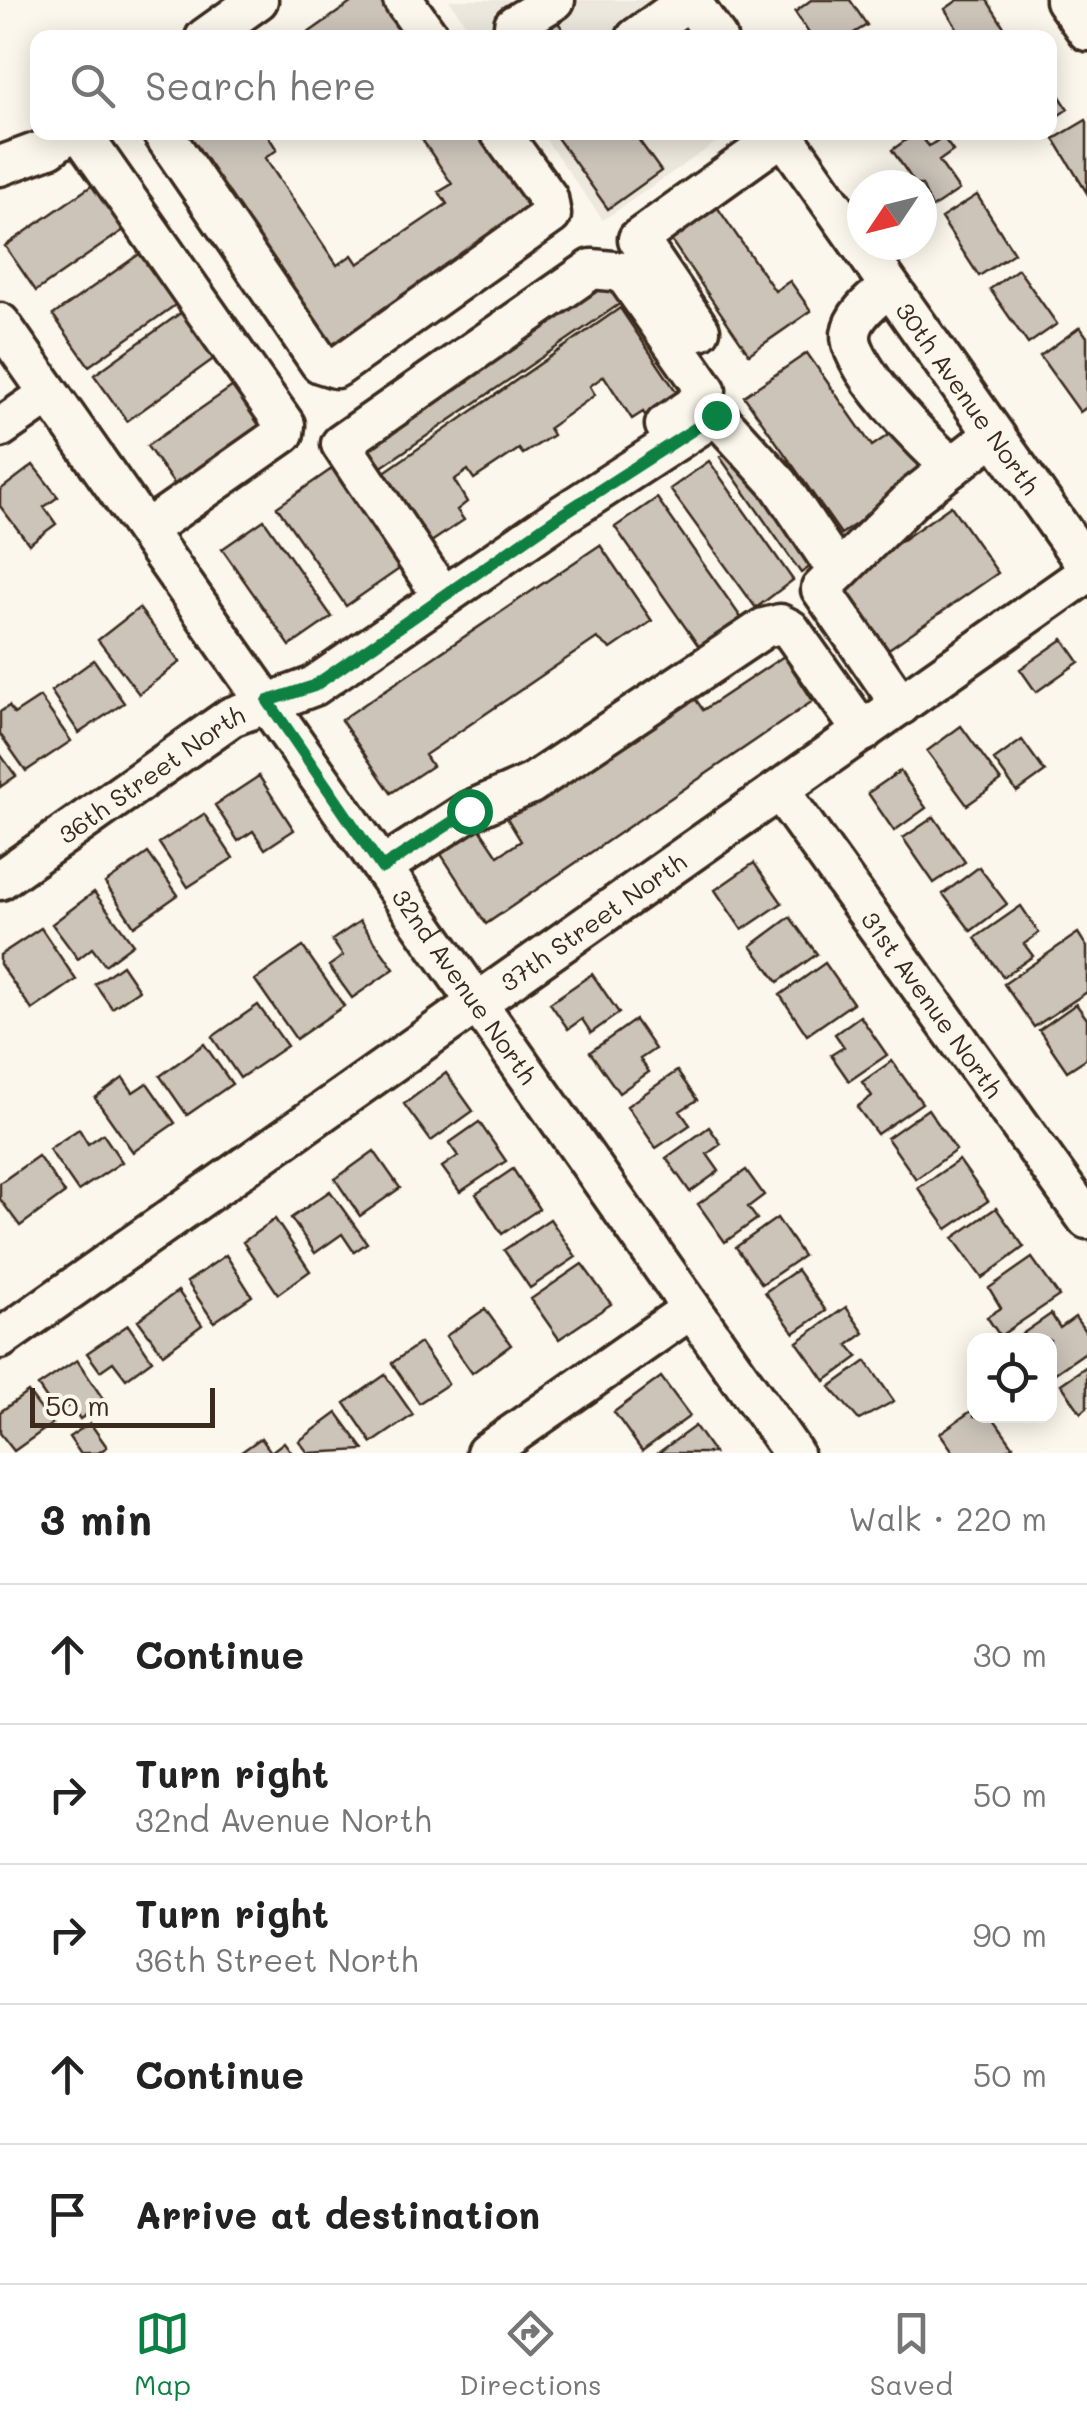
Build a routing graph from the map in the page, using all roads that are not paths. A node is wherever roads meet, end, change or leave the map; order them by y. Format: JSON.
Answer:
{"nodes":[{"id":1,"x":258,"y":0,"type":"edge"},
{"id":2,"x":403,"y":0,"type":"edge"},
{"id":3,"x":555,"y":0,"type":"edge"},
{"id":4,"x":690,"y":0,"type":"edge"},
{"id":5,"x":1065,"y":0,"type":"edge"},
{"id":6,"x":216,"y":30,"type":"edge"},
{"id":7,"x":424,"y":30,"type":"edge"},
{"id":8,"x":514,"y":30,"type":"edge"},
{"id":9,"x":647,"y":30,"type":"edge"},
{"id":10,"x":711,"y":30,"type":"edge"},
{"id":11,"x":1087,"y":31,"type":"edge"},
{"id":12,"x":60,"y":140,"type":"edge"},
{"id":13,"x":86,"y":140,"type":"edge"},
{"id":14,"x":167,"y":140,"type":"edge"},
{"id":15,"x":506,"y":140,"type":"edge"},
{"id":16,"x":774,"y":140,"type":"edge"},
{"id":17,"x":786,"y":140,"type":"edge"},
{"id":18,"x":0,"y":166,"type":"edge"},
{"id":19,"x":889,"y":286,"type":"junction"},
{"id":20,"x":0,"y":324,"type":"edge"},
{"id":21,"x":700,"y":330,"type":"dead end"},
{"id":22,"x":50,"y":394,"type":"junction"},
{"id":23,"x":0,"y":428,"type":"edge"},
{"id":24,"x":993,"y":435,"type":"junction"},
{"id":25,"x":952,"y":467,"type":"junction"},
{"id":26,"x":558,"y":517,"type":"junction"},
{"id":27,"x":146,"y":530,"type":"junction"},
{"id":28,"x":1087,"y":569,"type":"edge"},
{"id":29,"x":838,"y":572,"type":"junction"},
{"id":30,"x":443,"y":597,"type":"junction"},
{"id":31,"x":268,"y":701,"type":"junction"},
{"id":32,"x":902,"y":705,"type":"junction"},
{"id":33,"x":863,"y":732,"type":"junction"},
{"id":34,"x":780,"y":790,"type":"junction"},
{"id":35,"x":382,"y":868,"type":"junction"},
{"id":36,"x":0,"y":880,"type":"edge"},
{"id":37,"x":476,"y":1004,"type":"junction"},
{"id":38,"x":1087,"y":1219,"type":"edge"},
{"id":39,"x":692,"y":1309,"type":"junction"},
{"id":40,"x":0,"y":1339,"type":"edge"},
{"id":41,"x":486,"y":1453,"type":"edge"},
{"id":42,"x":794,"y":1453,"type":"edge"}],
"edges":[{"from":1,"to":6,"type":"street"},
{"from":2,"to":7,"type":"street"},
{"from":3,"to":8,"type":"street"},
{"from":4,"to":9,"type":"street"},
{"from":4,"to":10,"type":"street"},
{"from":5,"to":11,"type":"street"},
{"from":12,"to":18,"type":"street"},
{"from":13,"to":27,"type":"street"},
{"from":14,"to":15,"type":"street"},
{"from":16,"to":21,"type":"street"},
{"from":17,"to":19,"type":"street","name":"30th Avenue North"},
{"from":19,"to":24,"type":"street","name":"30th Avenue North"},
{"from":19,"to":25,"type":"street"},
{"from":20,"to":22,"type":"street","name":"32nd Avenue North"},
{"from":22,"to":23,"type":"street"},
{"from":22,"to":27,"type":"street","name":"32nd Avenue North"},
{"from":24,"to":25,"type":"street"},
{"from":24,"to":28,"type":"street","name":"30th Avenue North"},
{"from":25,"to":29,"type":"street"},
{"from":26,"to":29,"type":"street","name":"36th Street North"},
{"from":26,"to":30,"type":"street","name":"36th Street North"},
{"from":26,"to":30,"type":"street"},
{"from":27,"to":31,"type":"street","name":"32nd Avenue North"},
{"from":28,"to":32,"type":"street","name":"37th Street North"},
{"from":29,"to":32,"type":"street"},
{"from":30,"to":31,"type":"street","name":"36th Street North"},
{"from":31,"to":35,"type":"street","name":"32nd Avenue North"},
{"from":31,"to":36,"type":"street","name":"36th Street North"},
{"from":32,"to":33,"type":"street","name":"37th Street North"},
{"from":33,"to":34,"type":"street","name":"37th Street North"},
{"from":33,"to":35,"type":"street"},
{"from":34,"to":37,"type":"street","name":"37th Street North"},
{"from":34,"to":38,"type":"street","name":"31st Avenue North"},
{"from":35,"to":37,"type":"street","name":"32nd Avenue North"},
{"from":37,"to":39,"type":"street","name":"32nd Avenue North"},
{"from":37,"to":40,"type":"street","name":"37th Street North"},
{"from":39,"to":41,"type":"street"},
{"from":39,"to":42,"type":"street","name":"32nd Avenue North"}]}
